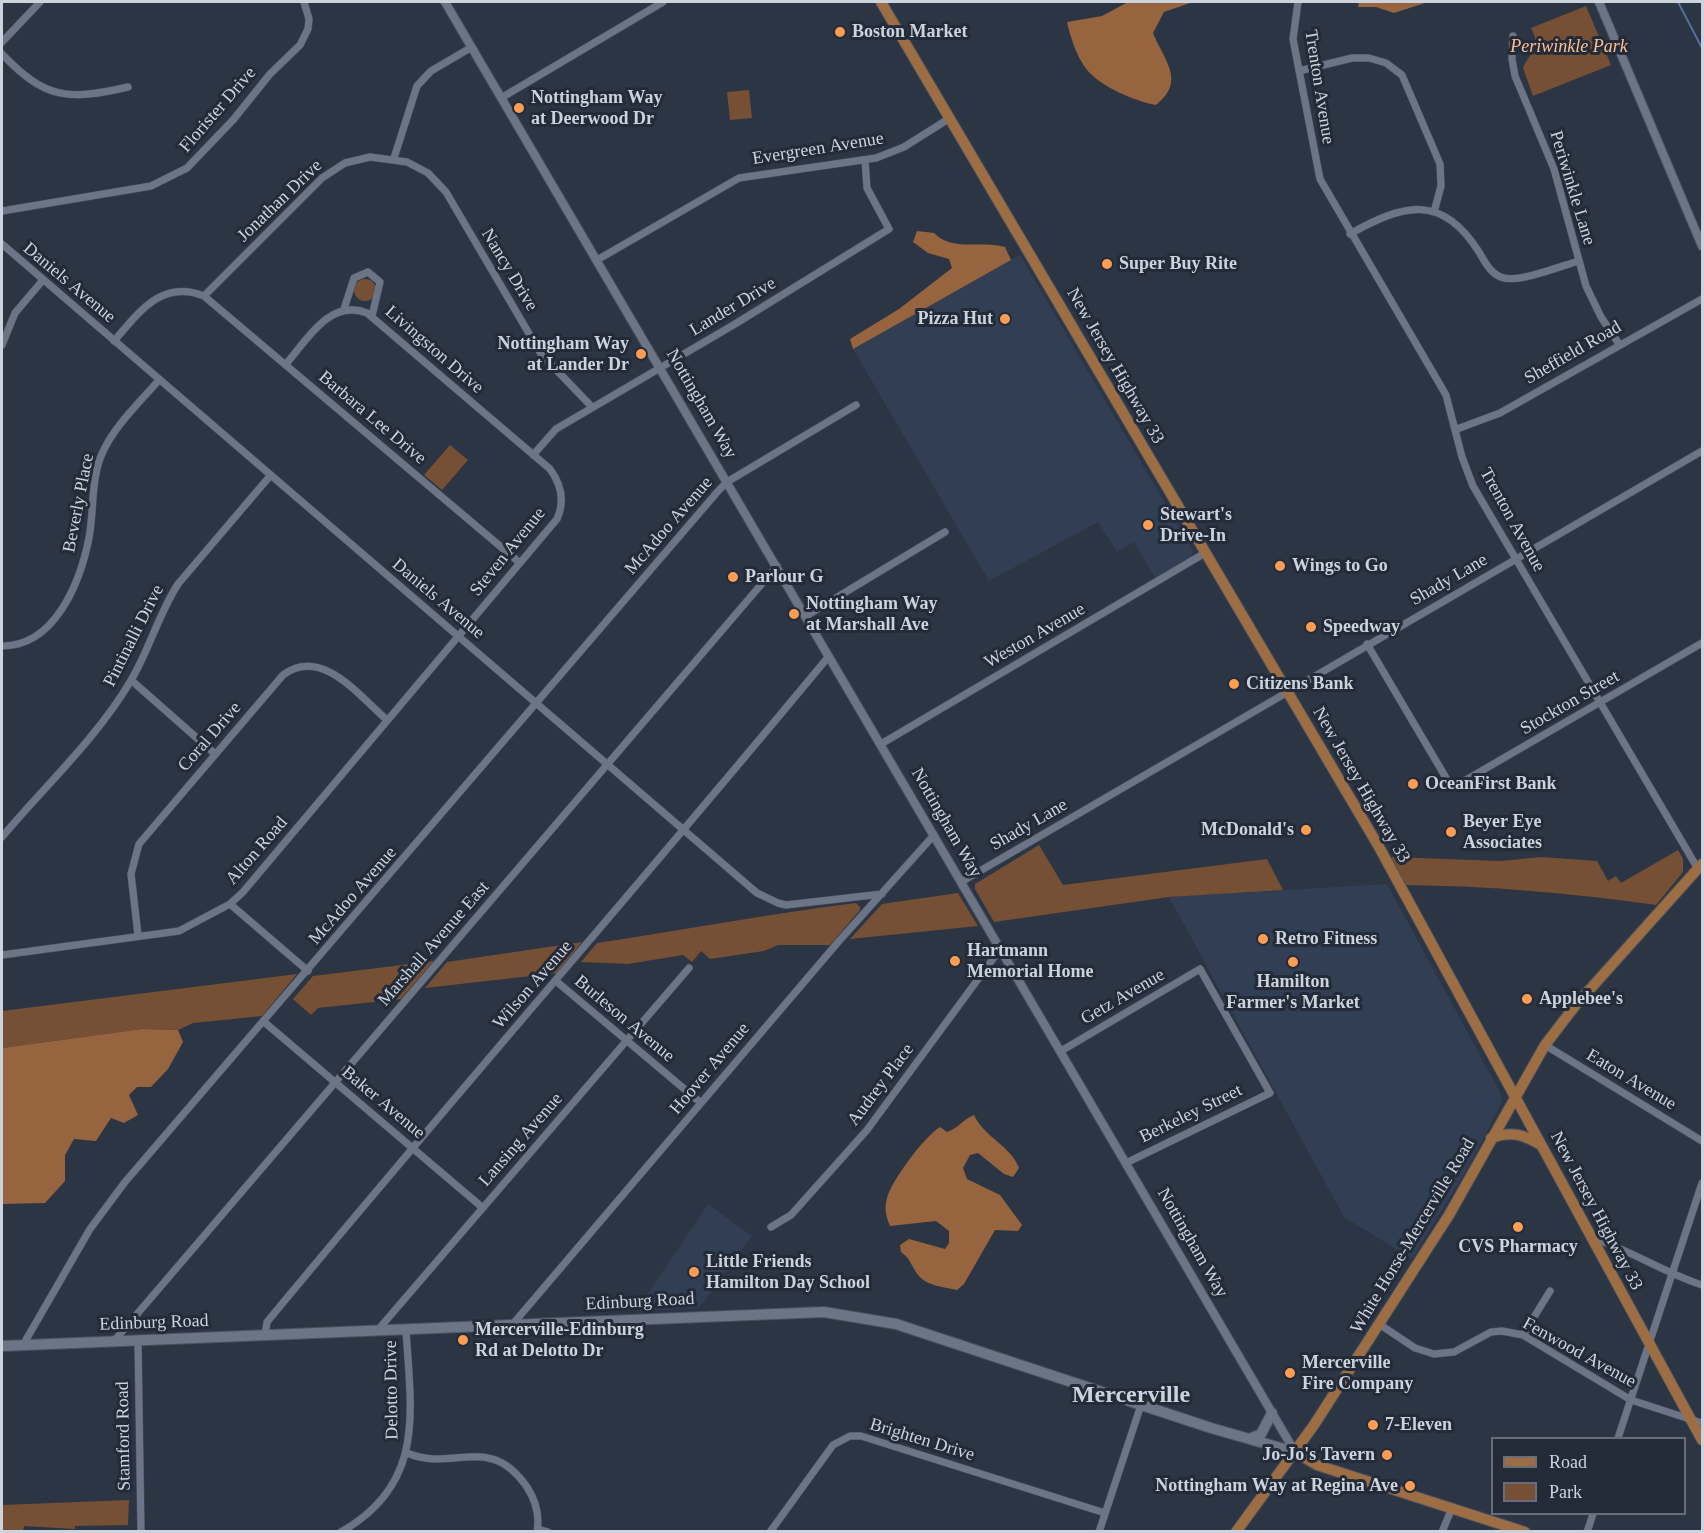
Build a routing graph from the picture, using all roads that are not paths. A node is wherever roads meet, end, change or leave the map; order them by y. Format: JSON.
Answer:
{"nodes":[{"id":1,"x":40,"y":2,"type":"edge"},
{"id":2,"x":304,"y":2,"type":"edge"},
{"id":3,"x":445,"y":2,"type":"edge"},
{"id":4,"x":663,"y":2,"type":"edge"},
{"id":5,"x":881,"y":2,"type":"edge"},
{"id":6,"x":1298,"y":2,"type":"edge"},
{"id":7,"x":1599,"y":2,"type":"edge"},
{"id":8,"x":1513,"y":36,"type":"dead end"},
{"id":9,"x":2,"y":42,"type":"edge"},
{"id":10,"x":472,"y":47,"type":"junction"},
{"id":11,"x":2,"y":54,"type":"edge"},
{"id":12,"x":1299,"y":71,"type":"junction"},
{"id":13,"x":128,"y":87,"type":"dead end"},
{"id":14,"x":501,"y":98,"type":"junction"},
{"id":15,"x":950,"y":118,"type":"junction"},
{"id":16,"x":394,"y":158,"type":"junction"},
{"id":17,"x":865,"y":160,"type":"junction"},
{"id":18,"x":2,"y":211,"type":"edge"},
{"id":19,"x":1434,"y":212,"type":"junction"},
{"id":20,"x":1699,"y":227,"type":"edge"},
{"id":21,"x":1350,"y":234,"type":"junction"},
{"id":22,"x":2,"y":244,"type":"edge"},
{"id":23,"x":1702,"y":246,"type":"edge"},
{"id":24,"x":597,"y":260,"type":"junction"},
{"id":25,"x":1579,"y":261,"type":"junction"},
{"id":26,"x":43,"y":280,"type":"junction"},
{"id":27,"x":204,"y":296,"type":"junction"},
{"id":28,"x":1702,"y":299,"type":"edge"},
{"id":29,"x":344,"y":309,"type":"junction"},
{"id":30,"x":372,"y":316,"type":"junction"},
{"id":31,"x":114,"y":341,"type":"junction"},
{"id":32,"x":1619,"y":344,"type":"junction"},
{"id":33,"x":2,"y":345,"type":"edge"},
{"id":34,"x":286,"y":364,"type":"junction"},
{"id":35,"x":660,"y":368,"type":"junction"},
{"id":36,"x":159,"y":380,"type":"junction"},
{"id":37,"x":856,"y":405,"type":"dead end"},
{"id":38,"x":592,"y":407,"type":"junction"},
{"id":39,"x":1457,"y":429,"type":"junction"},
{"id":40,"x":1702,"y":451,"type":"edge"},
{"id":41,"x":533,"y":455,"type":"junction"},
{"id":42,"x":270,"y":476,"type":"junction"},
{"id":43,"x":727,"y":482,"type":"junction"},
{"id":44,"x":945,"y":532,"type":"dead end"},
{"id":45,"x":1205,"y":553,"type":"junction"},
{"id":46,"x":1516,"y":559,"type":"junction"},
{"id":47,"x":520,"y":563,"type":"junction"},
{"id":48,"x":777,"y":566,"type":"junction"},
{"id":49,"x":806,"y":616,"type":"junction"},
{"id":50,"x":459,"y":636,"type":"junction"},
{"id":51,"x":1702,"y":643,"type":"edge"},
{"id":52,"x":1367,"y":644,"type":"junction"},
{"id":53,"x":2,"y":646,"type":"edge"},
{"id":54,"x":829,"y":656,"type":"junction"},
{"id":55,"x":131,"y":680,"type":"junction"},
{"id":56,"x":1287,"y":691,"type":"junction"},
{"id":57,"x":536,"y":703,"type":"junction"},
{"id":58,"x":1600,"y":703,"type":"junction"},
{"id":59,"x":387,"y":720,"type":"junction"},
{"id":60,"x":881,"y":744,"type":"junction"},
{"id":61,"x":215,"y":754,"type":"junction"},
{"id":62,"x":608,"y":765,"type":"junction"},
{"id":63,"x":685,"y":830,"type":"junction"},
{"id":64,"x":934,"y":835,"type":"junction"},
{"id":65,"x":2,"y":836,"type":"edge"},
{"id":66,"x":1700,"y":867,"type":"edge"},
{"id":67,"x":962,"y":882,"type":"junction"},
{"id":68,"x":882,"y":894,"type":"junction"},
{"id":69,"x":230,"y":904,"type":"junction"},
{"id":70,"x":138,"y":935,"type":"junction"},
{"id":71,"x":1001,"y":948,"type":"junction"},
{"id":72,"x":2,"y":955,"type":"edge"},
{"id":73,"x":688,"y":968,"type":"dead end"},
{"id":74,"x":308,"y":971,"type":"junction"},
{"id":75,"x":556,"y":981,"type":"junction"},
{"id":76,"x":263,"y":1021,"type":"junction"},
{"id":77,"x":627,"y":1040,"type":"junction"},
{"id":78,"x":1545,"y":1045,"type":"junction"},
{"id":79,"x":1061,"y":1051,"type":"junction"},
{"id":80,"x":335,"y":1082,"type":"junction"},
{"id":81,"x":1270,"y":1093,"type":"joint"},
{"id":82,"x":1515,"y":1095,"type":"junction"},
{"id":83,"x":701,"y":1103,"type":"junction"},
{"id":84,"x":1491,"y":1138,"type":"junction"},
{"id":85,"x":1702,"y":1141,"type":"edge"},
{"id":86,"x":1541,"y":1145,"type":"junction"},
{"id":87,"x":412,"y":1147,"type":"junction"},
{"id":88,"x":1126,"y":1163,"type":"junction"},
{"id":89,"x":1702,"y":1183,"type":"edge"},
{"id":90,"x":483,"y":1208,"type":"junction"},
{"id":91,"x":771,"y":1227,"type":"dead end"},
{"id":92,"x":1592,"y":1238,"type":"junction"},
{"id":93,"x":1671,"y":1275,"type":"junction"},
{"id":94,"x":1702,"y":1286,"type":"edge"},
{"id":95,"x":1550,"y":1291,"type":"dead end"},
{"id":96,"x":1379,"y":1324,"type":"junction"},
{"id":97,"x":512,"y":1325,"type":"junction"},
{"id":98,"x":406,"y":1330,"type":"junction"},
{"id":99,"x":377,"y":1331,"type":"junction"},
{"id":100,"x":1523,"y":1335,"type":"junction"},
{"id":101,"x":265,"y":1336,"type":"junction"},
{"id":102,"x":114,"y":1341,"type":"junction"},
{"id":103,"x":138,"y":1341,"type":"junction"},
{"id":104,"x":1649,"y":1344,"type":"junction"},
{"id":105,"x":23,"y":1345,"type":"junction"},
{"id":106,"x":2,"y":1346,"type":"edge"},
{"id":107,"x":1631,"y":1400,"type":"junction"},
{"id":108,"x":1141,"y":1405,"type":"junction"},
{"id":109,"x":1272,"y":1413,"type":"junction"},
{"id":110,"x":1690,"y":1419,"type":"junction"},
{"id":111,"x":1702,"y":1423,"type":"edge"},
{"id":112,"x":1618,"y":1437,"type":"edge"},
{"id":113,"x":1249,"y":1439,"type":"junction"},
{"id":114,"x":1702,"y":1440,"type":"edge"},
{"id":115,"x":1295,"y":1452,"type":"junction"},
{"id":116,"x":407,"y":1453,"type":"junction"},
{"id":117,"x":1452,"y":1508,"type":"junction"},
{"id":118,"x":1105,"y":1513,"type":"junction"},
{"id":119,"x":1593,"y":1515,"type":"edge"},
{"id":120,"x":353,"y":1529,"type":"edge"},
{"id":121,"x":537,"y":1530,"type":"edge"},
{"id":122,"x":141,"y":1532,"type":"edge"},
{"id":123,"x":341,"y":1532,"type":"edge"},
{"id":124,"x":548,"y":1532,"type":"edge"},
{"id":125,"x":770,"y":1532,"type":"edge"},
{"id":126,"x":1099,"y":1532,"type":"edge"},
{"id":127,"x":1236,"y":1532,"type":"edge"},
{"id":128,"x":1442,"y":1532,"type":"edge"},
{"id":129,"x":1525,"y":1532,"type":"edge"},
{"id":130,"x":1587,"y":1532,"type":"edge"}],
"edges":[{"from":1,"to":9,"type":"street"},
{"from":2,"to":18,"type":"street","name":"Florister Drive"},
{"from":3,"to":10,"type":"street","name":"Nottingham Way"},
{"from":4,"to":14,"type":"street"},
{"from":5,"to":15,"type":"main road","name":"New Jersey Highway 33"},
{"from":6,"to":12,"type":"street","name":"Trenton Avenue"},
{"from":7,"to":20,"type":"street"},
{"from":8,"to":25,"type":"street","name":"Periwinkle Lane"},
{"from":10,"to":14,"type":"street","name":"Nottingham Way"},
{"from":10,"to":16,"type":"street"},
{"from":11,"to":13,"type":"street"},
{"from":12,"to":19,"type":"street"},
{"from":12,"to":21,"type":"street","name":"Trenton Avenue"},
{"from":14,"to":24,"type":"street","name":"Nottingham Way"},
{"from":15,"to":17,"type":"street","name":"Evergreen Avenue"},
{"from":15,"to":45,"type":"main road","name":"New Jersey Highway 33"},
{"from":16,"to":27,"type":"street","name":"Jonathan Drive"},
{"from":16,"to":38,"type":"street","name":"Nancy Drive"},
{"from":17,"to":24,"type":"street","name":"Evergreen Avenue"},
{"from":17,"to":35,"type":"street","name":"Lander Drive"},
{"from":19,"to":21,"type":"street"},
{"from":19,"to":25,"type":"street"},
{"from":20,"to":23,"type":"street"},
{"from":21,"to":39,"type":"street","name":"Trenton Avenue"},
{"from":22,"to":26,"type":"street","name":"Daniels Avenue"},
{"from":24,"to":35,"type":"street","name":"Nottingham Way"},
{"from":25,"to":32,"type":"street","name":"Periwinkle Lane"},
{"from":26,"to":31,"type":"street","name":"Daniels Avenue"},
{"from":26,"to":33,"type":"street"},
{"from":27,"to":31,"type":"street"},
{"from":27,"to":34,"type":"street","name":"Barbara Lee Drive"},
{"from":28,"to":32,"type":"street","name":"Sheffield Road"},
{"from":29,"to":30,"type":"street","name":"Livingston Drive"},
{"from":29,"to":30,"type":"street"},
{"from":29,"to":34,"type":"street"},
{"from":30,"to":41,"type":"street","name":"Livingston Drive"},
{"from":31,"to":36,"type":"street","name":"Daniels Avenue"},
{"from":32,"to":39,"type":"street","name":"Sheffield Road"},
{"from":34,"to":47,"type":"street","name":"Barbara Lee Drive"},
{"from":35,"to":38,"type":"street","name":"Lander Drive"},
{"from":35,"to":43,"type":"street","name":"Nottingham Way"},
{"from":36,"to":42,"type":"street","name":"Daniels Avenue"},
{"from":36,"to":53,"type":"street","name":"Beverly Place"},
{"from":37,"to":43,"type":"street","name":"McAdoo Avenue"},
{"from":38,"to":41,"type":"street","name":"Lander Drive"},
{"from":39,"to":46,"type":"street","name":"Trenton Avenue"},
{"from":40,"to":46,"type":"street","name":"Shady Lane"},
{"from":41,"to":47,"type":"street","name":"Steven Avenue"},
{"from":42,"to":50,"type":"street","name":"Daniels Avenue"},
{"from":42,"to":55,"type":"street","name":"Pintinalli Drive"},
{"from":43,"to":48,"type":"street","name":"Nottingham Way"},
{"from":43,"to":57,"type":"street","name":"McAdoo Avenue"},
{"from":44,"to":49,"type":"street"},
{"from":45,"to":56,"type":"main road","name":"New Jersey Highway 33"},
{"from":45,"to":60,"type":"street","name":"Weston Avenue"},
{"from":46,"to":52,"type":"street","name":"Shady Lane"},
{"from":46,"to":58,"type":"street","name":"Trenton Avenue"},
{"from":47,"to":50,"type":"street","name":"Steven Avenue"},
{"from":48,"to":49,"type":"street","name":"Nottingham Way"},
{"from":48,"to":62,"type":"street","name":"Marshall Avenue East"},
{"from":49,"to":54,"type":"street","name":"Nottingham Way"},
{"from":50,"to":57,"type":"street","name":"Daniels Avenue"},
{"from":50,"to":59,"type":"street","name":"Alton Road"},
{"from":51,"to":58,"type":"street","name":"Stockton Street"},
{"from":52,"to":56,"type":"street","name":"Shady Lane"},
{"from":52,"to":58,"type":"street","name":"Stockton Street"},
{"from":54,"to":60,"type":"street","name":"Nottingham Way"},
{"from":54,"to":63,"type":"street","name":"Wilson Avenue"},
{"from":55,"to":61,"type":"street"},
{"from":55,"to":65,"type":"street","name":"Pintinalli Drive"},
{"from":56,"to":67,"type":"street","name":"Shady Lane"},
{"from":56,"to":82,"type":"main road","name":"New Jersey Highway 33"},
{"from":57,"to":62,"type":"street","name":"Daniels Avenue"},
{"from":57,"to":74,"type":"street","name":"McAdoo Avenue"},
{"from":58,"to":66,"type":"street","name":"Trenton Avenue"},
{"from":59,"to":61,"type":"street","name":"Coral Drive"},
{"from":59,"to":69,"type":"street","name":"Alton Road"},
{"from":60,"to":64,"type":"street","name":"Nottingham Way"},
{"from":61,"to":70,"type":"street","name":"Coral Drive"},
{"from":62,"to":63,"type":"street","name":"Daniels Avenue"},
{"from":62,"to":80,"type":"street","name":"Marshall Avenue East"},
{"from":63,"to":68,"type":"street","name":"Daniels Avenue"},
{"from":63,"to":75,"type":"street","name":"Wilson Avenue"},
{"from":64,"to":67,"type":"street","name":"Nottingham Way"},
{"from":64,"to":68,"type":"street","name":"Hoover Avenue"},
{"from":66,"to":78,"type":"main road","name":"White Horse-Mercerville Road"},
{"from":67,"to":71,"type":"street","name":"Nottingham Way"},
{"from":68,"to":83,"type":"street","name":"Hoover Avenue"},
{"from":69,"to":70,"type":"street","name":"Alton Road"},
{"from":69,"to":74,"type":"street"},
{"from":70,"to":72,"type":"street","name":"Alton Road"},
{"from":71,"to":79,"type":"street","name":"Nottingham Way"},
{"from":71,"to":91,"type":"street","name":"Audrey Place"},
{"from":73,"to":77,"type":"street","name":"Lansing Avenue"},
{"from":74,"to":76,"type":"street","name":"McAdoo Avenue"},
{"from":75,"to":77,"type":"street","name":"Burleson Avenue"},
{"from":75,"to":87,"type":"street","name":"Wilson Avenue"},
{"from":76,"to":80,"type":"street","name":"Baker Avenue"},
{"from":76,"to":105,"type":"street","name":"McAdoo Avenue"},
{"from":77,"to":83,"type":"street","name":"Burleson Avenue"},
{"from":77,"to":90,"type":"street","name":"Lansing Avenue"},
{"from":78,"to":82,"type":"main road","name":"White Horse-Mercerville Road"},
{"from":78,"to":85,"type":"street","name":"Eaton Avenue"},
{"from":79,"to":81,"type":"street","name":"Getz Avenue"},
{"from":79,"to":88,"type":"street","name":"Nottingham Way"},
{"from":80,"to":87,"type":"street","name":"Baker Avenue"},
{"from":80,"to":102,"type":"street","name":"Marshall Avenue East"},
{"from":81,"to":88,"type":"street","name":"Berkeley Street"},
{"from":82,"to":84,"type":"main road","name":"White Horse-Mercerville Road"},
{"from":82,"to":86,"type":"main road","name":"New Jersey Highway 33"},
{"from":83,"to":97,"type":"street","name":"Hoover Avenue"},
{"from":84,"to":86,"type":"main road"},
{"from":84,"to":96,"type":"main road","name":"White Horse-Mercerville Road"},
{"from":86,"to":92,"type":"main road","name":"New Jersey Highway 33"},
{"from":87,"to":90,"type":"street","name":"Baker Avenue"},
{"from":87,"to":101,"type":"street","name":"Wilson Avenue"},
{"from":88,"to":109,"type":"street","name":"Nottingham Way"},
{"from":89,"to":93,"type":"street"},
{"from":90,"to":99,"type":"street","name":"Lansing Avenue"},
{"from":92,"to":93,"type":"street"},
{"from":92,"to":104,"type":"main road","name":"New Jersey Highway 33"},
{"from":93,"to":94,"type":"street"},
{"from":93,"to":104,"type":"street"},
{"from":95,"to":100,"type":"street"},
{"from":96,"to":100,"type":"street","name":"Fenwood Avenue"},
{"from":96,"to":115,"type":"main road","name":"White Horse-Mercerville Road"},
{"from":97,"to":98,"type":"main road","name":"Edinburg Road"},
{"from":97,"to":108,"type":"main road","name":"Edinburg Road"},
{"from":98,"to":99,"type":"main road","name":"Edinburg Road"},
{"from":98,"to":116,"type":"street","name":"Delotto Drive"},
{"from":99,"to":101,"type":"main road","name":"Edinburg Road"},
{"from":100,"to":107,"type":"street","name":"Fenwood Avenue"},
{"from":101,"to":103,"type":"main road","name":"Edinburg Road"},
{"from":102,"to":103,"type":"main road","name":"Edinburg Road"},
{"from":102,"to":105,"type":"main road","name":"Edinburg Road"},
{"from":103,"to":122,"type":"street","name":"Stamford Road"},
{"from":104,"to":107,"type":"street"},
{"from":104,"to":110,"type":"main road","name":"New Jersey Highway 33"},
{"from":105,"to":106,"type":"main road","name":"Edinburg Road"},
{"from":107,"to":110,"type":"street","name":"Fenwood Avenue"},
{"from":107,"to":112,"type":"street"},
{"from":108,"to":113,"type":"main road","name":"Edinburg Road"},
{"from":108,"to":118,"type":"street"},
{"from":109,"to":113,"type":"main road"},
{"from":109,"to":115,"type":"street","name":"Nottingham Way"},
{"from":110,"to":111,"type":"street","name":"Fenwood Avenue"},
{"from":110,"to":114,"type":"main road","name":"New Jersey Highway 33"},
{"from":113,"to":115,"type":"main road","name":"Edinburg Road"},
{"from":115,"to":117,"type":"main road","name":"Nottingham Way"},
{"from":115,"to":127,"type":"main road","name":"White Horse-Mercerville Road"},
{"from":116,"to":120,"type":"street","name":"Delotto Drive"},
{"from":116,"to":121,"type":"street"},
{"from":117,"to":128,"type":"street"},
{"from":117,"to":129,"type":"main road","name":"Nottingham Way"},
{"from":118,"to":125,"type":"street","name":"Brighten Drive"},
{"from":118,"to":126,"type":"street"},
{"from":119,"to":130,"type":"street"},
{"from":120,"to":123,"type":"street","name":"Delotto Drive"},
{"from":121,"to":124,"type":"street"}]}
